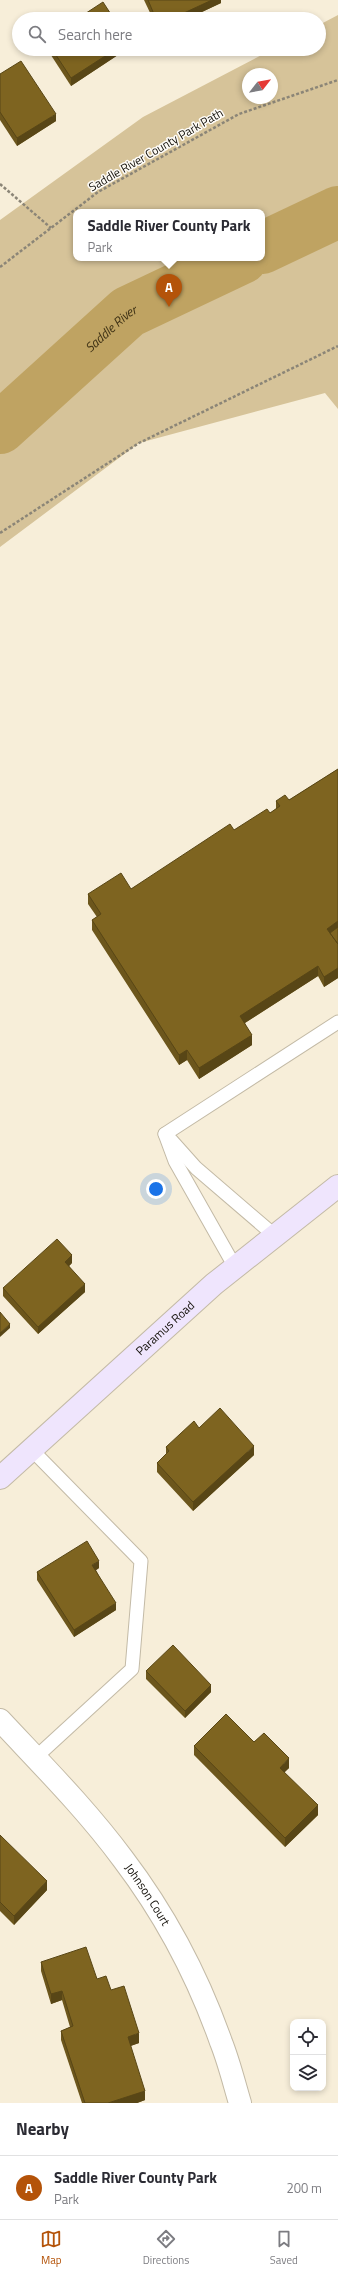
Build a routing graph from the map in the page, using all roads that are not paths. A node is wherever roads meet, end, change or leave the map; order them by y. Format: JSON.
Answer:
{"nodes":[{"id":1,"x":338,"y":1022,"type":"edge"},
{"id":2,"x":165,"y":1134,"type":"junction"},
{"id":3,"x":338,"y":1186,"type":"edge"},
{"id":4,"x":274,"y":1236,"type":"junction"},
{"id":5,"x":235,"y":1267,"type":"junction"},
{"id":6,"x":31,"y":1449,"type":"junction"},
{"id":7,"x":0,"y":1478,"type":"edge"},
{"id":8,"x":0,"y":1720,"type":"edge"},
{"id":9,"x":35,"y":1758,"type":"junction"},
{"id":10,"x":240,"y":2103,"type":"edge"}],
"edges":[{"from":1,"to":2,"type":"lane"},
{"from":2,"to":4,"type":"lane"},
{"from":2,"to":5,"type":"lane"},
{"from":3,"to":4,"type":"main road","name":"Paramus Road"},
{"from":4,"to":5,"type":"main road","name":"Paramus Road"},
{"from":5,"to":6,"type":"main road","name":"Paramus Road"},
{"from":6,"to":7,"type":"main road","name":"Paramus Road"},
{"from":6,"to":9,"type":"lane"},
{"from":8,"to":9,"type":"street","name":"Johnson Court"},
{"from":9,"to":10,"type":"street","name":"Johnson Court"}]}
